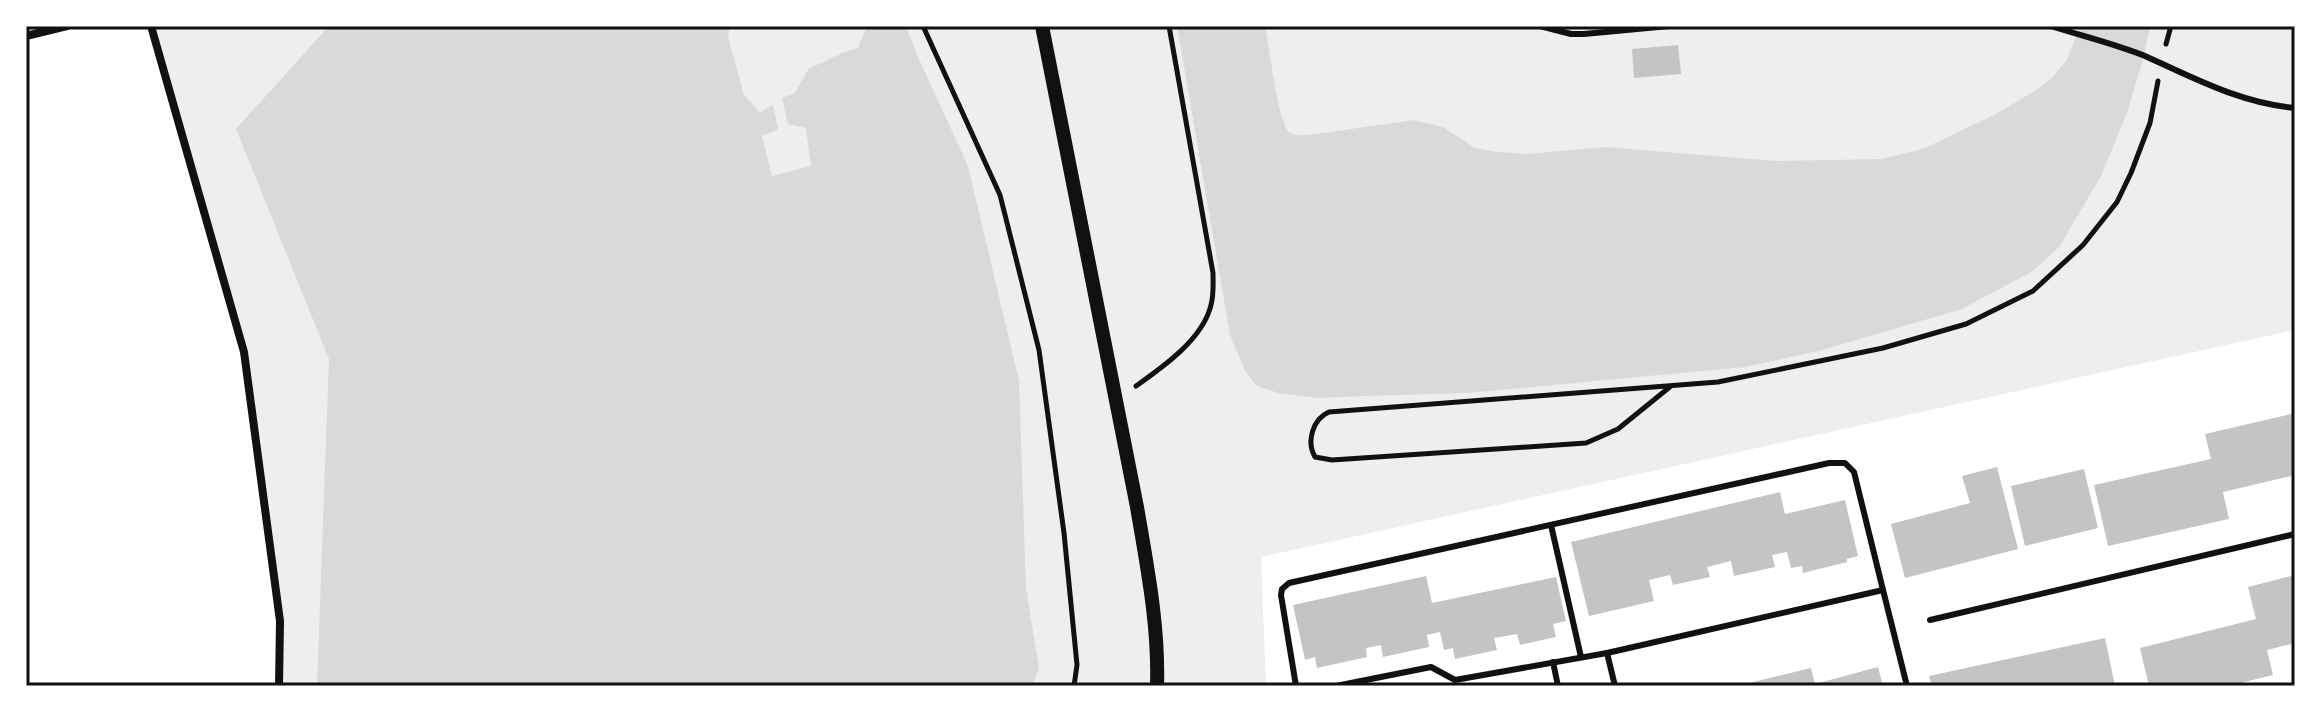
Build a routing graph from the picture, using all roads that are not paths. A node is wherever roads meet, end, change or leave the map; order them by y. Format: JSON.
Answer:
{"nodes":[{"id":1,"x":67,"y":26,"type":"edge"},
{"id":2,"x":151,"y":26,"type":"edge"},
{"id":3,"x":1042,"y":26,"type":"edge"},
{"id":4,"x":1540,"y":26,"type":"edge"},
{"id":5,"x":1669,"y":26,"type":"edge"},
{"id":6,"x":2051,"y":26,"type":"edge"},
{"id":7,"x":26,"y":36,"type":"edge"},
{"id":8,"x":2295,"y":108,"type":"edge"},
{"id":9,"x":1551,"y":525,"type":"junction"},
{"id":10,"x":2295,"y":534,"type":"edge"},
{"id":11,"x":1883,"y":590,"type":"junction"},
{"id":12,"x":1930,"y":620,"type":"dead end"},
{"id":13,"x":1607,"y":653,"type":"junction"},
{"id":14,"x":1581,"y":657,"type":"junction"},
{"id":15,"x":1553,"y":662,"type":"junction"},
{"id":16,"x":1456,"y":683,"type":"edge"},
{"id":17,"x":279,"y":686,"type":"edge"},
{"id":18,"x":1157,"y":686,"type":"edge"},
{"id":19,"x":1296,"y":686,"type":"edge"},
{"id":20,"x":1336,"y":686,"type":"edge"},
{"id":21,"x":1558,"y":686,"type":"edge"},
{"id":22,"x":1615,"y":686,"type":"edge"},
{"id":23,"x":1907,"y":686,"type":"edge"}],
"edges":[{"from":1,"to":7,"type":"street"},
{"from":2,"to":17,"type":"street"},
{"from":3,"to":18,"type":"street"},
{"from":4,"to":5,"type":"lane"},
{"from":6,"to":8,"type":"lane"},
{"from":9,"to":11,"type":"lane"},
{"from":9,"to":14,"type":"lane"},
{"from":9,"to":19,"type":"lane"},
{"from":10,"to":12,"type":"lane"},
{"from":11,"to":13,"type":"lane"},
{"from":11,"to":23,"type":"lane"},
{"from":13,"to":14,"type":"lane"},
{"from":13,"to":22,"type":"lane"},
{"from":14,"to":15,"type":"lane"},
{"from":15,"to":16,"type":"lane"},
{"from":15,"to":21,"type":"lane"},
{"from":16,"to":20,"type":"lane"}]}
